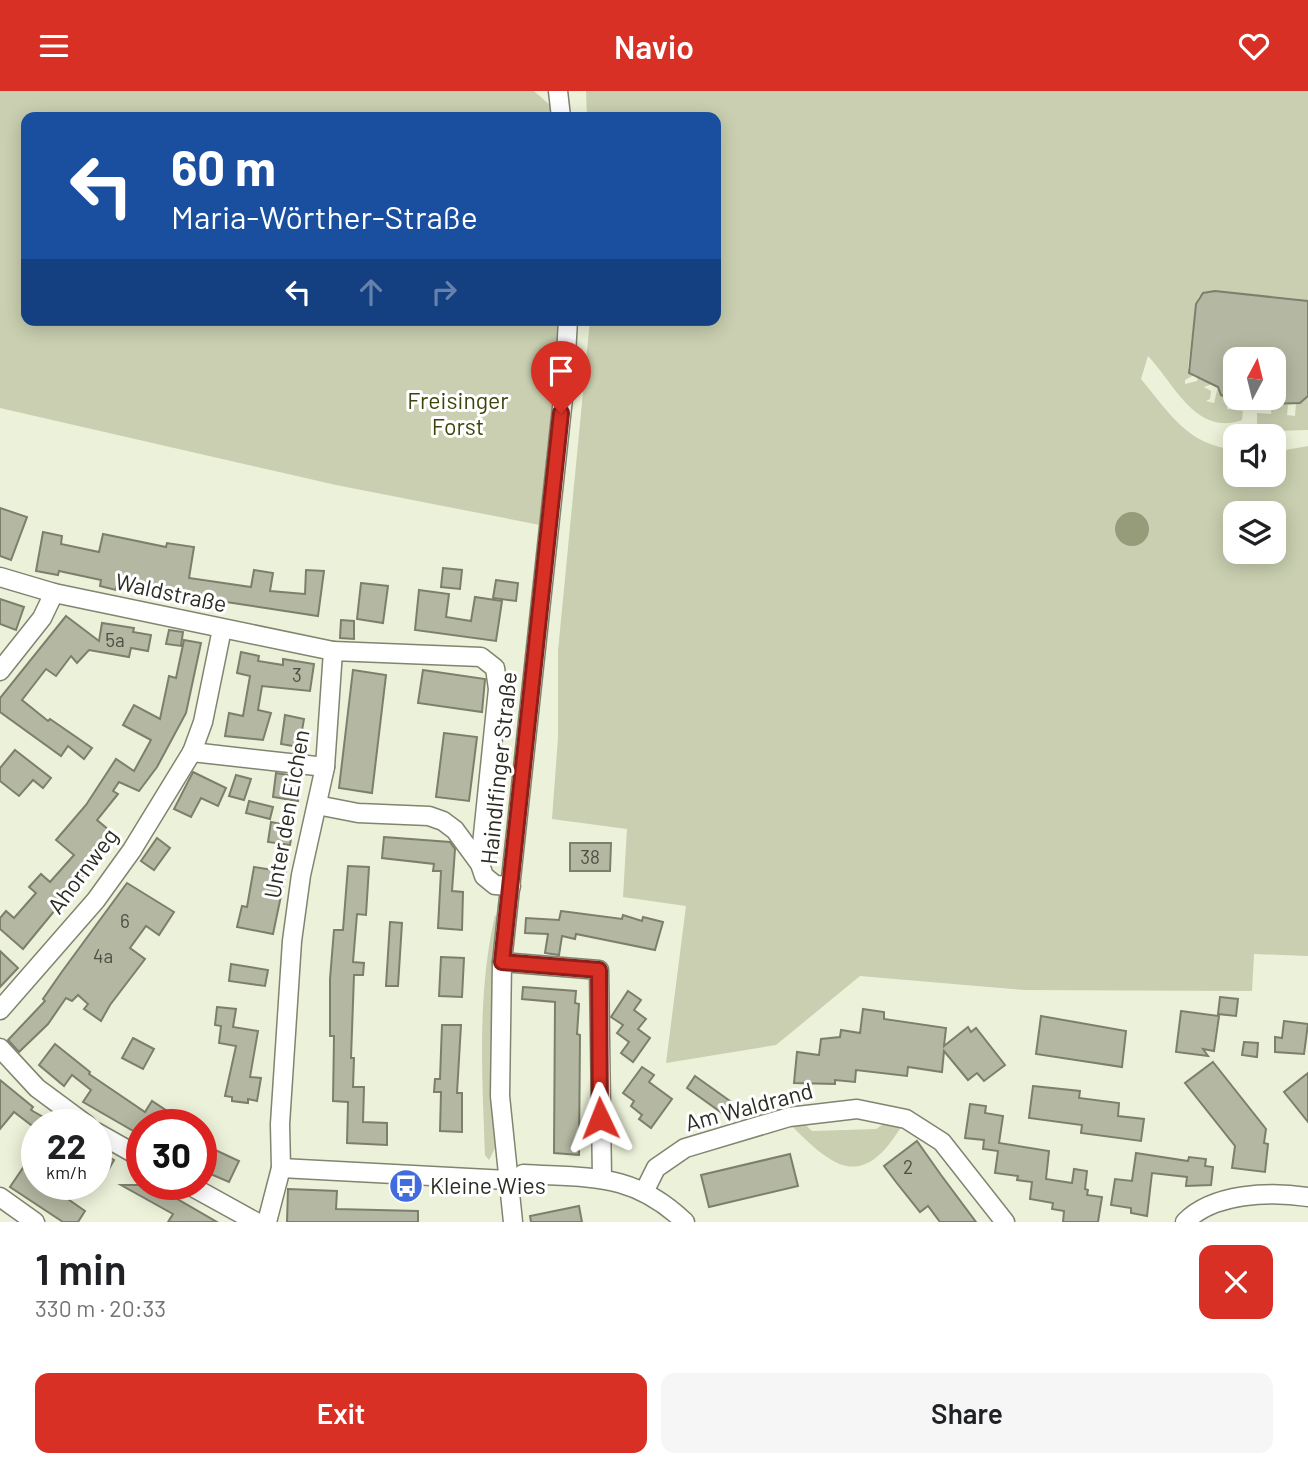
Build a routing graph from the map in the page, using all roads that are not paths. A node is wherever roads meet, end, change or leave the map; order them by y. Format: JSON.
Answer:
{"nodes":[{"id":1,"x":557,"y":92,"type":"edge"},
{"id":2,"x":560,"y":112,"type":"edge"},
{"id":3,"x":568,"y":326,"type":"edge"},
{"id":4,"x":0,"y":577,"type":"edge"},
{"id":5,"x":54,"y":593,"type":"junction"},
{"id":6,"x":222,"y":629,"type":"junction"},
{"id":7,"x":333,"y":650,"type":"junction"},
{"id":8,"x":0,"y":671,"type":"edge"},
{"id":9,"x":192,"y":752,"type":"junction"},
{"id":10,"x":325,"y":767,"type":"junction"},
{"id":11,"x":317,"y":805,"type":"junction"},
{"id":12,"x":480,"y":864,"type":"junction"},
{"id":13,"x":511,"y":886,"type":"junction"},
{"id":14,"x":502,"y":962,"type":"junction"},
{"id":15,"x":0,"y":1010,"type":"edge"},
{"id":16,"x":0,"y":1048,"type":"edge"},
{"id":17,"x":66,"y":1109,"type":"edge"},
{"id":18,"x":281,"y":1168,"type":"junction"},
{"id":19,"x":515,"y":1177,"type":"junction"},
{"id":20,"x":603,"y":1179,"type":"junction"},
{"id":21,"x":645,"y":1190,"type":"junction"},
{"id":22,"x":0,"y":1197,"type":"edge"},
{"id":23,"x":1308,"y":1197,"type":"edge"},
{"id":24,"x":216,"y":1200,"type":"edge"},
{"id":25,"x":35,"y":1222,"type":"edge"},
{"id":26,"x":256,"y":1222,"type":"edge"},
{"id":27,"x":267,"y":1222,"type":"edge"},
{"id":28,"x":513,"y":1222,"type":"edge"},
{"id":29,"x":685,"y":1222,"type":"edge"},
{"id":30,"x":1006,"y":1222,"type":"edge"},
{"id":31,"x":1185,"y":1222,"type":"edge"}],
"edges":[{"from":1,"to":2,"type":"street"},
{"from":3,"to":13,"type":"street","name":"Haindlfinger Straße"},
{"from":4,"to":5,"type":"street","name":"Waldstraße"},
{"from":5,"to":6,"type":"street","name":"Waldstraße"},
{"from":5,"to":8,"type":"street"},
{"from":6,"to":7,"type":"street","name":"Waldstraße"},
{"from":6,"to":9,"type":"street","name":"Ahornweg"},
{"from":7,"to":10,"type":"street","name":"Unter den Eichen"},
{"from":7,"to":12,"type":"street"},
{"from":9,"to":10,"type":"street"},
{"from":9,"to":15,"type":"street","name":"Ahornweg"},
{"from":10,"to":11,"type":"street","name":"Unter den Eichen"},
{"from":11,"to":12,"type":"street"},
{"from":11,"to":18,"type":"street","name":"Unter den Eichen"},
{"from":12,"to":13,"type":"street"},
{"from":13,"to":14,"type":"street","name":"Haindlfinger Straße"},
{"from":14,"to":19,"type":"street","name":"Haindlfinger Straße"},
{"from":14,"to":20,"type":"street"},
{"from":16,"to":17,"type":"street"},
{"from":18,"to":19,"type":"street"},
{"from":18,"to":27,"type":"street","name":"Unter den Eichen"},
{"from":19,"to":20,"type":"street"},
{"from":19,"to":28,"type":"street","name":"Haindlfinger Straße"},
{"from":20,"to":21,"type":"street"},
{"from":21,"to":29,"type":"street"},
{"from":21,"to":30,"type":"street","name":"Am Waldrand"},
{"from":22,"to":25,"type":"street"},
{"from":23,"to":31,"type":"street"},
{"from":24,"to":26,"type":"street"}]}
